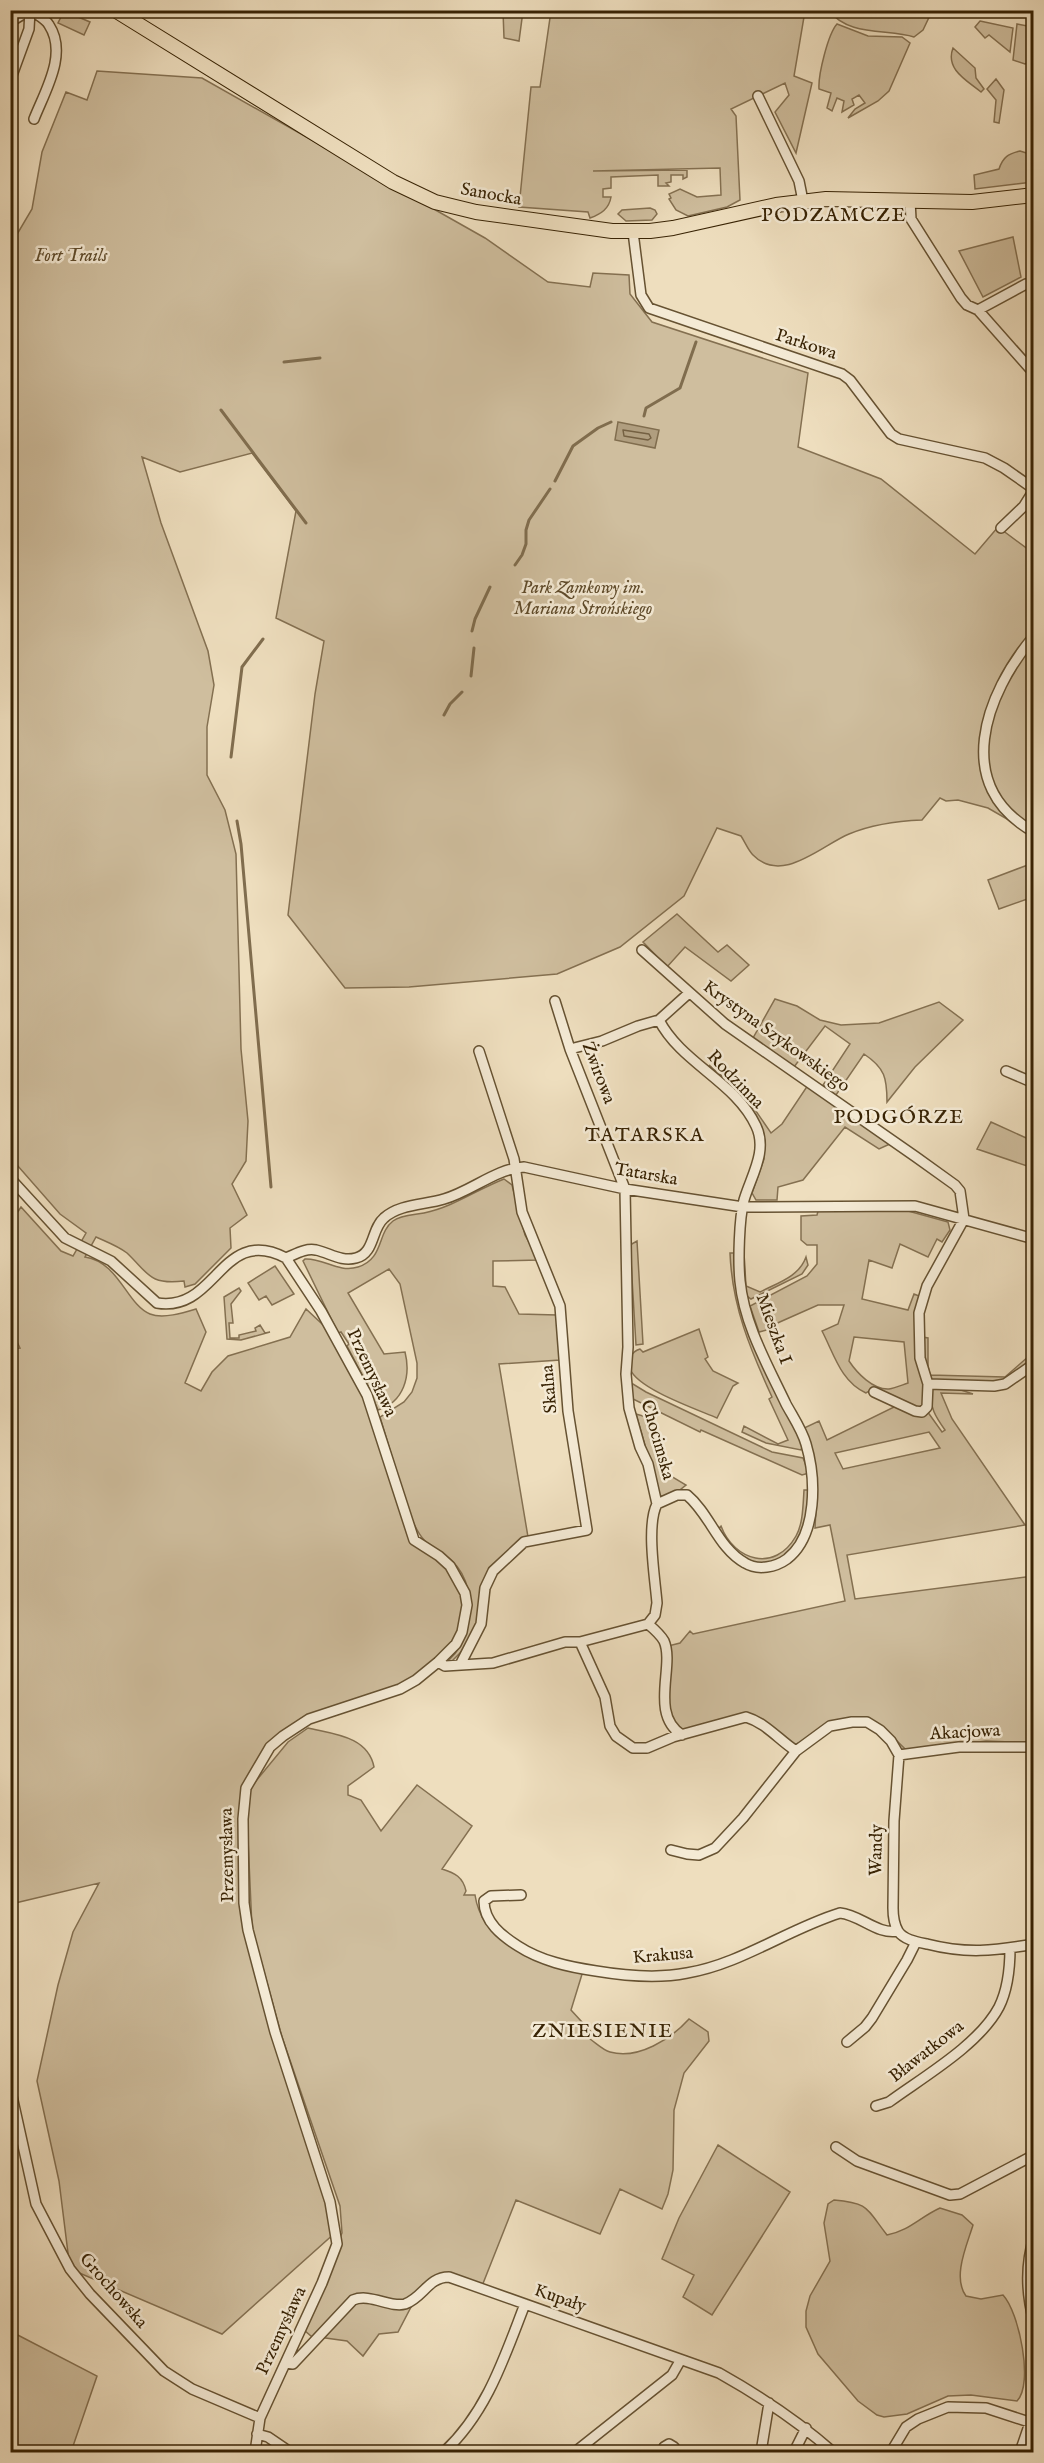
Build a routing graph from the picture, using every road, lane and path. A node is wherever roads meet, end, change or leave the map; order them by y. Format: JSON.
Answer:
{"nodes":[{"id":1,"x":30,"y":10,"type":"edge"},
{"id":2,"x":115,"y":10,"type":"edge"},
{"id":3,"x":10,"y":22,"type":"edge"},
{"id":4,"x":10,"y":81,"type":"edge"},
{"id":5,"x":758,"y":96,"type":"dead end"},
{"id":6,"x":34,"y":119,"type":"dead end"},
{"id":7,"x":1034,"y":195,"type":"edge"},
{"id":8,"x":803,"y":201,"type":"junction"},
{"id":9,"x":910,"y":201,"type":"junction"},
{"id":10,"x":633,"y":232,"type":"junction"},
{"id":11,"x":1034,"y":283,"type":"edge"},
{"id":12,"x":978,"y":310,"type":"junction"},
{"id":13,"x":1032,"y":371,"type":"dead end"},
{"id":14,"x":1034,"y":490,"type":"edge"},
{"id":15,"x":1001,"y":528,"type":"dead end"},
{"id":16,"x":1034,"y":636,"type":"edge"},
{"id":17,"x":1034,"y":832,"type":"edge"},
{"id":18,"x":642,"y":950,"type":"dead end"},
{"id":19,"x":689,"y":993,"type":"junction"},
{"id":20,"x":555,"y":1001,"type":"dead end"},
{"id":21,"x":659,"y":1020,"type":"junction"},
{"id":22,"x":570,"y":1049,"type":"junction"},
{"id":23,"x":479,"y":1051,"type":"dead end"},
{"id":24,"x":1006,"y":1071,"type":"dead end"},
{"id":25,"x":1034,"y":1083,"type":"edge"},
{"id":26,"x":515,"y":1168,"type":"junction"},
{"id":27,"x":10,"y":1178,"type":"edge"},
{"id":28,"x":625,"y":1189,"type":"junction"},
{"id":29,"x":743,"y":1207,"type":"junction"},
{"id":30,"x":964,"y":1219,"type":"junction"},
{"id":31,"x":1034,"y":1239,"type":"edge"},
{"id":32,"x":286,"y":1258,"type":"junction"},
{"id":33,"x":1034,"y":1364,"type":"edge"},
{"id":34,"x":928,"y":1384,"type":"junction"},
{"id":35,"x":874,"y":1392,"type":"dead end"},
{"id":36,"x":657,"y":1504,"type":"junction"},
{"id":37,"x":648,"y":1624,"type":"junction"},
{"id":38,"x":580,"y":1642,"type":"junction"},
{"id":39,"x":438,"y":1662,"type":"junction"},
{"id":40,"x":460,"y":1665,"type":"junction"},
{"id":41,"x":682,"y":1734,"type":"junction"},
{"id":42,"x":1034,"y":1747,"type":"edge"},
{"id":43,"x":796,"y":1751,"type":"junction"},
{"id":44,"x":899,"y":1755,"type":"junction"},
{"id":45,"x":671,"y":1850,"type":"dead end"},
{"id":46,"x":521,"y":1895,"type":"dead end"},
{"id":47,"x":898,"y":1931,"type":"junction"},
{"id":48,"x":916,"y":1942,"type":"junction"},
{"id":49,"x":1034,"y":1944,"type":"edge"},
{"id":50,"x":1010,"y":1948,"type":"junction"},
{"id":51,"x":847,"y":2042,"type":"dead end"},
{"id":52,"x":10,"y":2087,"type":"edge"},
{"id":53,"x":876,"y":2106,"type":"dead end"},
{"id":54,"x":836,"y":2147,"type":"dead end"},
{"id":55,"x":1034,"y":2155,"type":"edge"},
{"id":56,"x":1034,"y":2237,"type":"edge"},
{"id":57,"x":525,"y":2304,"type":"junction"},
{"id":58,"x":1034,"y":2322,"type":"edge"},
{"id":59,"x":680,"y":2361,"type":"junction"},
{"id":60,"x":286,"y":2362,"type":"junction"},
{"id":61,"x":768,"y":2403,"type":"junction"},
{"id":62,"x":1034,"y":2411,"type":"edge"},
{"id":63,"x":260,"y":2418,"type":"junction"},
{"id":64,"x":1029,"y":2422,"type":"junction"},
{"id":65,"x":806,"y":2428,"type":"junction"},
{"id":66,"x":257,"y":2434,"type":"junction"},
{"id":67,"x":255,"y":2452,"type":"edge"},
{"id":68,"x":290,"y":2452,"type":"edge"},
{"id":69,"x":444,"y":2452,"type":"edge"},
{"id":70,"x":575,"y":2452,"type":"edge"},
{"id":71,"x":663,"y":2452,"type":"edge"},
{"id":72,"x":674,"y":2452,"type":"edge"},
{"id":73,"x":761,"y":2452,"type":"edge"},
{"id":74,"x":794,"y":2452,"type":"edge"},
{"id":75,"x":833,"y":2452,"type":"edge"},
{"id":76,"x":891,"y":2452,"type":"edge"},
{"id":77,"x":1020,"y":2452,"type":"edge"}],
"edges":[{"from":1,"to":3,"type":"street"},
{"from":1,"to":4,"type":"street"},
{"from":1,"to":6,"type":"street"},
{"from":2,"to":10,"type":"main road","name":"Sanocka"},
{"from":5,"to":8,"type":"street"},
{"from":7,"to":9,"type":"main road","name":"Sanocka"},
{"from":8,"to":9,"type":"main road","name":"Sanocka"},
{"from":8,"to":10,"type":"main road","name":"Sanocka"},
{"from":9,"to":12,"type":"street"},
{"from":10,"to":14,"type":"street","name":"Parkowa"},
{"from":11,"to":12,"type":"street"},
{"from":12,"to":13,"type":"street"},
{"from":14,"to":15,"type":"street"},
{"from":16,"to":17,"type":"street"},
{"from":18,"to":19,"type":"street","name":"Krystyna Szykowskiego"},
{"from":19,"to":21,"type":"street"},
{"from":19,"to":30,"type":"street","name":"Krystyna Szykowskiego"},
{"from":20,"to":22,"type":"street","name":"Żwirowa"},
{"from":21,"to":22,"type":"street"},
{"from":21,"to":29,"type":"street","name":"Rodzinna"},
{"from":22,"to":28,"type":"street","name":"Żwirowa"},
{"from":23,"to":26,"type":"street","name":"Skalna"},
{"from":24,"to":25,"type":"street"},
{"from":26,"to":28,"type":"street","name":"Tatarska"},
{"from":26,"to":32,"type":"street"},
{"from":26,"to":40,"type":"street","name":"Skalna"},
{"from":27,"to":32,"type":"street"},
{"from":28,"to":29,"type":"street","name":"Tatarska"},
{"from":28,"to":36,"type":"street","name":"Chocimska"},
{"from":29,"to":30,"type":"street","name":"Tatarska"},
{"from":29,"to":36,"type":"street","name":"Mieszka I"},
{"from":30,"to":31,"type":"street","name":"Tatarska"},
{"from":30,"to":34,"type":"street"},
{"from":32,"to":39,"type":"street","name":"Przemysława"},
{"from":33,"to":34,"type":"street"},
{"from":34,"to":35,"type":"street"},
{"from":36,"to":37,"type":"street","name":"Chocimska"},
{"from":37,"to":38,"type":"street"},
{"from":37,"to":41,"type":"street"},
{"from":38,"to":40,"type":"street"},
{"from":38,"to":41,"type":"street"},
{"from":39,"to":40,"type":"street"},
{"from":39,"to":60,"type":"street","name":"Przemysława"},
{"from":41,"to":43,"type":"street"},
{"from":42,"to":44,"type":"street","name":"Akacjowa"},
{"from":43,"to":44,"type":"street"},
{"from":43,"to":45,"type":"street"},
{"from":44,"to":47,"type":"street","name":"Wandy"},
{"from":46,"to":47,"type":"street","name":"Krakusa"},
{"from":47,"to":48,"type":"street"},
{"from":48,"to":50,"type":"street"},
{"from":48,"to":51,"type":"street"},
{"from":49,"to":50,"type":"street"},
{"from":50,"to":53,"type":"street","name":"Bławatkowa"},
{"from":52,"to":63,"type":"street","name":"Grochowska"},
{"from":54,"to":55,"type":"street"},
{"from":56,"to":58,"type":"street"},
{"from":57,"to":59,"type":"street","name":"Kupały"},
{"from":57,"to":60,"type":"street","name":"Kupały"},
{"from":57,"to":69,"type":"street"},
{"from":59,"to":61,"type":"street","name":"Kupały"},
{"from":59,"to":70,"type":"street"},
{"from":60,"to":63,"type":"street","name":"Przemysława"},
{"from":61,"to":65,"type":"street","name":"Kupały"},
{"from":61,"to":73,"type":"street"},
{"from":62,"to":64,"type":"street"},
{"from":63,"to":66,"type":"street","name":"Przemysława"},
{"from":64,"to":76,"type":"street"},
{"from":64,"to":77,"type":"street"},
{"from":65,"to":74,"type":"street"},
{"from":65,"to":75,"type":"street","name":"Kupały"},
{"from":66,"to":67,"type":"street","name":"Przemysława"},
{"from":66,"to":68,"type":"street"},
{"from":71,"to":72,"type":"street"}]}
